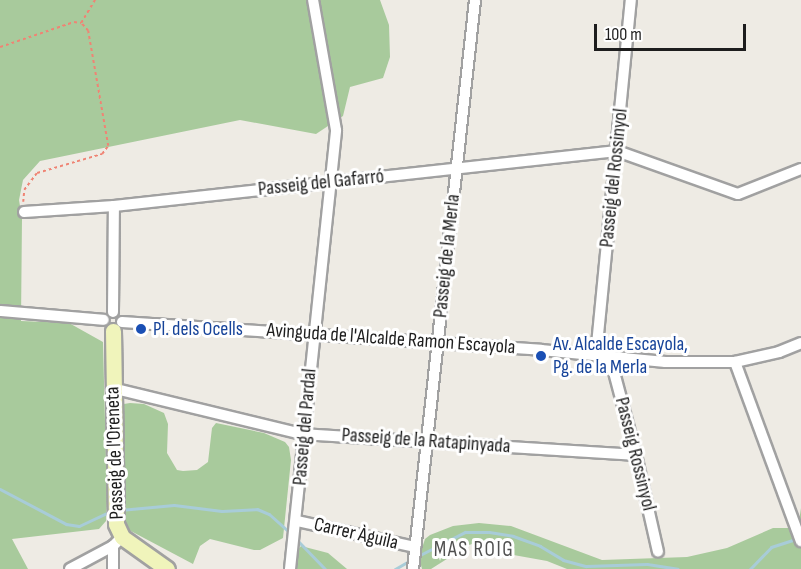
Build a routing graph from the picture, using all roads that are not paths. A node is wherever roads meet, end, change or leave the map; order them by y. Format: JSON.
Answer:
{"nodes":[{"id":1,"x":314,"y":0,"type":"edge"},
{"id":2,"x":475,"y":0,"type":"edge"},
{"id":3,"x":631,"y":0,"type":"edge"},
{"id":4,"x":617,"y":151,"type":"junction"},
{"id":5,"x":456,"y":168,"type":"junction"},
{"id":6,"x":801,"y":169,"type":"edge"},
{"id":7,"x":331,"y":182,"type":"junction"},
{"id":8,"x":114,"y":206,"type":"junction"},
{"id":9,"x":24,"y":212,"type":"road end"},
{"id":10,"x":0,"y":310,"type":"edge"},
{"id":11,"x":113,"y":324,"type":"junction"},
{"id":12,"x":314,"y":333,"type":"junction"},
{"id":13,"x":438,"y":343,"type":"junction"},
{"id":14,"x":801,"y":343,"type":"edge"},
{"id":15,"x":596,"y":355,"type":"junction"},
{"id":16,"x":610,"y":357,"type":"junction"},
{"id":17,"x":735,"y":362,"type":"junction"},
{"id":18,"x":112,"y":388,"type":"junction"},
{"id":19,"x":305,"y":434,"type":"junction"},
{"id":20,"x":427,"y":441,"type":"junction"},
{"id":21,"x":636,"y":454,"type":"junction"},
{"id":22,"x":297,"y":521,"type":"junction"},
{"id":23,"x":801,"y":541,"type":"edge"},
{"id":24,"x":117,"y":542,"type":"junction"},
{"id":25,"x":415,"y":547,"type":"junction"},
{"id":26,"x":658,"y":552,"type":"dead end"},
{"id":27,"x":70,"y":569,"type":"edge"},
{"id":28,"x":113,"y":569,"type":"edge"},
{"id":29,"x":167,"y":569,"type":"edge"},
{"id":30,"x":290,"y":569,"type":"edge"},
{"id":31,"x":413,"y":569,"type":"edge"}],
"edges":[{"from":1,"to":7,"type":"street","name":"Passeig del Pardal"},
{"from":2,"to":5,"type":"street","name":"Passeig de la Merla"},
{"from":3,"to":4,"type":"street","name":"Passeig del Rossinyol"},
{"from":4,"to":5,"type":"street","name":"Passeig del Gafarró"},
{"from":4,"to":6,"type":"street"},
{"from":4,"to":15,"type":"street","name":"Passeig del Rossinyol"},
{"from":5,"to":7,"type":"street","name":"Passeig del Gafarró"},
{"from":5,"to":13,"type":"street","name":"Passeig de la Merla"},
{"from":7,"to":8,"type":"street","name":"Passeig del Gafarró"},
{"from":7,"to":12,"type":"street","name":"Passeig del Pardal"},
{"from":8,"to":9,"type":"street","name":"Passeig del Gafarró"},
{"from":8,"to":11,"type":"street"},
{"from":10,"to":11,"type":"street","name":"Avinguda de l'Alcalde Ramon Escayola"},
{"from":11,"to":12,"type":"street","name":"Avinguda de l'Alcalde Ramon Escayola"},
{"from":11,"to":18,"type":"street","name":"Passeig de l'Oreneta"},
{"from":12,"to":13,"type":"street","name":"Avinguda de l'Alcalde Ramon Escayola"},
{"from":12,"to":19,"type":"street","name":"Passeig del Pardal"},
{"from":13,"to":15,"type":"street","name":"Avinguda de l'Alcalde Ramon Escayola"},
{"from":13,"to":20,"type":"street","name":"Passeig de la Merla"},
{"from":14,"to":17,"type":"street","name":"Avinguda de l'Alcalde Ramon Escayola"},
{"from":15,"to":16,"type":"street","name":"Avinguda de l'Alcalde Ramon Escayola"},
{"from":16,"to":17,"type":"street","name":"Avinguda de l'Alcalde Ramon Escayola"},
{"from":16,"to":21,"type":"street","name":"Passeig Rossinyol"},
{"from":17,"to":23,"type":"street"},
{"from":18,"to":19,"type":"street","name":"Passeig de la Ratapinyada"},
{"from":18,"to":24,"type":"street","name":"Passeig de l'Oreneta"},
{"from":19,"to":20,"type":"street","name":"Passeig de la Ratapinyada"},
{"from":19,"to":22,"type":"street","name":"Passeig del Pardal"},
{"from":20,"to":21,"type":"street","name":"Passeig de la Ratapinyada"},
{"from":20,"to":25,"type":"street","name":"Passeig de la Merla"},
{"from":21,"to":26,"type":"street","name":"Passeig Rossinyol"},
{"from":22,"to":25,"type":"street","name":"Carrer Àguila"},
{"from":22,"to":30,"type":"street","name":"Passeig del Pardal"},
{"from":24,"to":27,"type":"street"},
{"from":24,"to":28,"type":"street","name":"Passeig de l'Oreneta"},
{"from":24,"to":29,"type":"street"},
{"from":25,"to":31,"type":"street","name":"Passeig de la Merla"}]}
